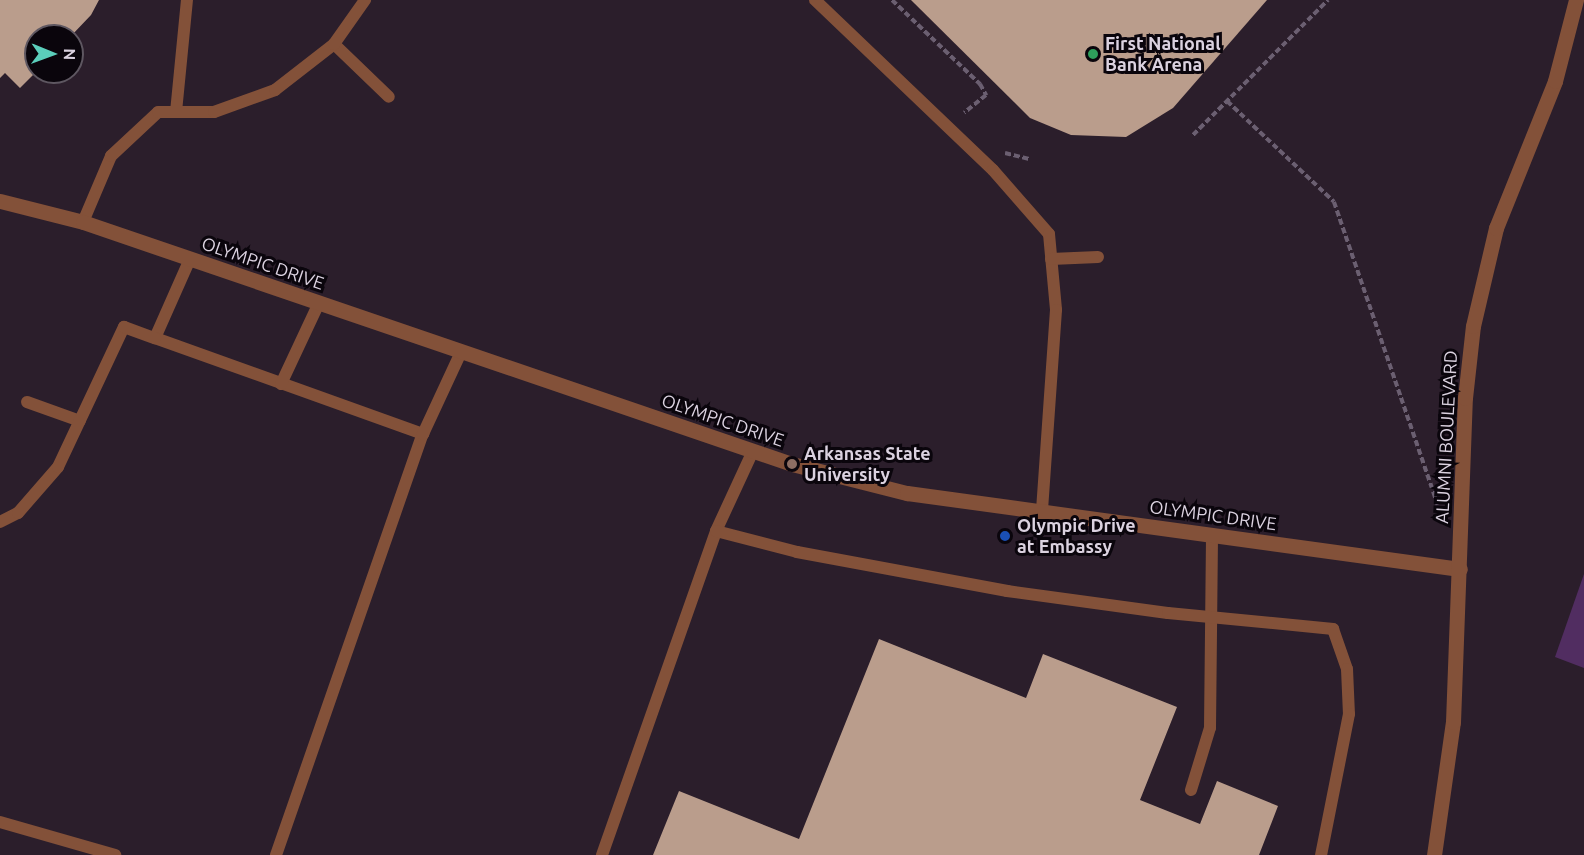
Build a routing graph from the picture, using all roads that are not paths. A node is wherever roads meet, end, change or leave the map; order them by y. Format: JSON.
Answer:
{"nodes":[{"id":1,"x":187,"y":0,"type":"edge"},
{"id":2,"x":365,"y":0,"type":"edge"},
{"id":3,"x":815,"y":0,"type":"edge"},
{"id":4,"x":1576,"y":0,"type":"edge"},
{"id":5,"x":334,"y":44,"type":"junction"},
{"id":6,"x":389,"y":97,"type":"dead end"},
{"id":7,"x":176,"y":112,"type":"junction"},
{"id":8,"x":0,"y":201,"type":"edge"},
{"id":9,"x":83,"y":222,"type":"junction"},
{"id":10,"x":1098,"y":257,"type":"dead end"},
{"id":11,"x":190,"y":259,"type":"junction"},
{"id":12,"x":1051,"y":259,"type":"junction"},
{"id":13,"x":319,"y":303,"type":"junction"},
{"id":14,"x":155,"y":338,"type":"junction"},
{"id":15,"x":461,"y":352,"type":"junction"},
{"id":16,"x":281,"y":384,"type":"junction"},
{"id":17,"x":27,"y":402,"type":"dead end"},
{"id":18,"x":80,"y":421,"type":"junction"},
{"id":19,"x":423,"y":434,"type":"junction"},
{"id":20,"x":753,"y":451,"type":"junction"},
{"id":21,"x":1042,"y":511,"type":"junction"},
{"id":22,"x":0,"y":522,"type":"edge"},
{"id":23,"x":716,"y":531,"type":"junction"},
{"id":24,"x":1212,"y":535,"type":"junction"},
{"id":25,"x":1460,"y":569,"type":"junction"},
{"id":26,"x":1211,"y":617,"type":"junction"},
{"id":27,"x":1191,"y":790,"type":"dead end"},
{"id":28,"x":0,"y":822,"type":"edge"},
{"id":29,"x":115,"y":855,"type":"edge"},
{"id":30,"x":276,"y":855,"type":"edge"},
{"id":31,"x":602,"y":855,"type":"edge"},
{"id":32,"x":1321,"y":855,"type":"edge"},
{"id":33,"x":1434,"y":855,"type":"edge"}],
"edges":[{"from":1,"to":7,"type":"lane"},
{"from":2,"to":5,"type":"lane"},
{"from":3,"to":12,"type":"lane"},
{"from":4,"to":25,"type":"street","name":"ALUMNI BOULEVARD"},
{"from":5,"to":6,"type":"lane"},
{"from":5,"to":7,"type":"lane"},
{"from":7,"to":9,"type":"lane"},
{"from":8,"to":9,"type":"street","name":"OLYMPIC DRIVE"},
{"from":9,"to":11,"type":"street","name":"OLYMPIC DRIVE"},
{"from":10,"to":12,"type":"lane"},
{"from":11,"to":13,"type":"street","name":"OLYMPIC DRIVE"},
{"from":11,"to":14,"type":"lane"},
{"from":12,"to":21,"type":"lane"},
{"from":13,"to":15,"type":"street","name":"OLYMPIC DRIVE"},
{"from":13,"to":16,"type":"lane"},
{"from":14,"to":16,"type":"lane"},
{"from":14,"to":18,"type":"lane"},
{"from":15,"to":19,"type":"lane"},
{"from":15,"to":20,"type":"street","name":"OLYMPIC DRIVE"},
{"from":16,"to":19,"type":"lane"},
{"from":17,"to":18,"type":"lane"},
{"from":18,"to":22,"type":"lane"},
{"from":19,"to":30,"type":"lane"},
{"from":20,"to":21,"type":"street","name":"OLYMPIC DRIVE"},
{"from":20,"to":23,"type":"lane"},
{"from":21,"to":24,"type":"street","name":"OLYMPIC DRIVE"},
{"from":23,"to":26,"type":"lane"},
{"from":23,"to":31,"type":"lane"},
{"from":24,"to":25,"type":"street","name":"OLYMPIC DRIVE"},
{"from":24,"to":26,"type":"lane"},
{"from":25,"to":33,"type":"street","name":"ALUMNI BOULEVARD"},
{"from":26,"to":27,"type":"lane"},
{"from":26,"to":32,"type":"lane"},
{"from":28,"to":29,"type":"lane"}]}
